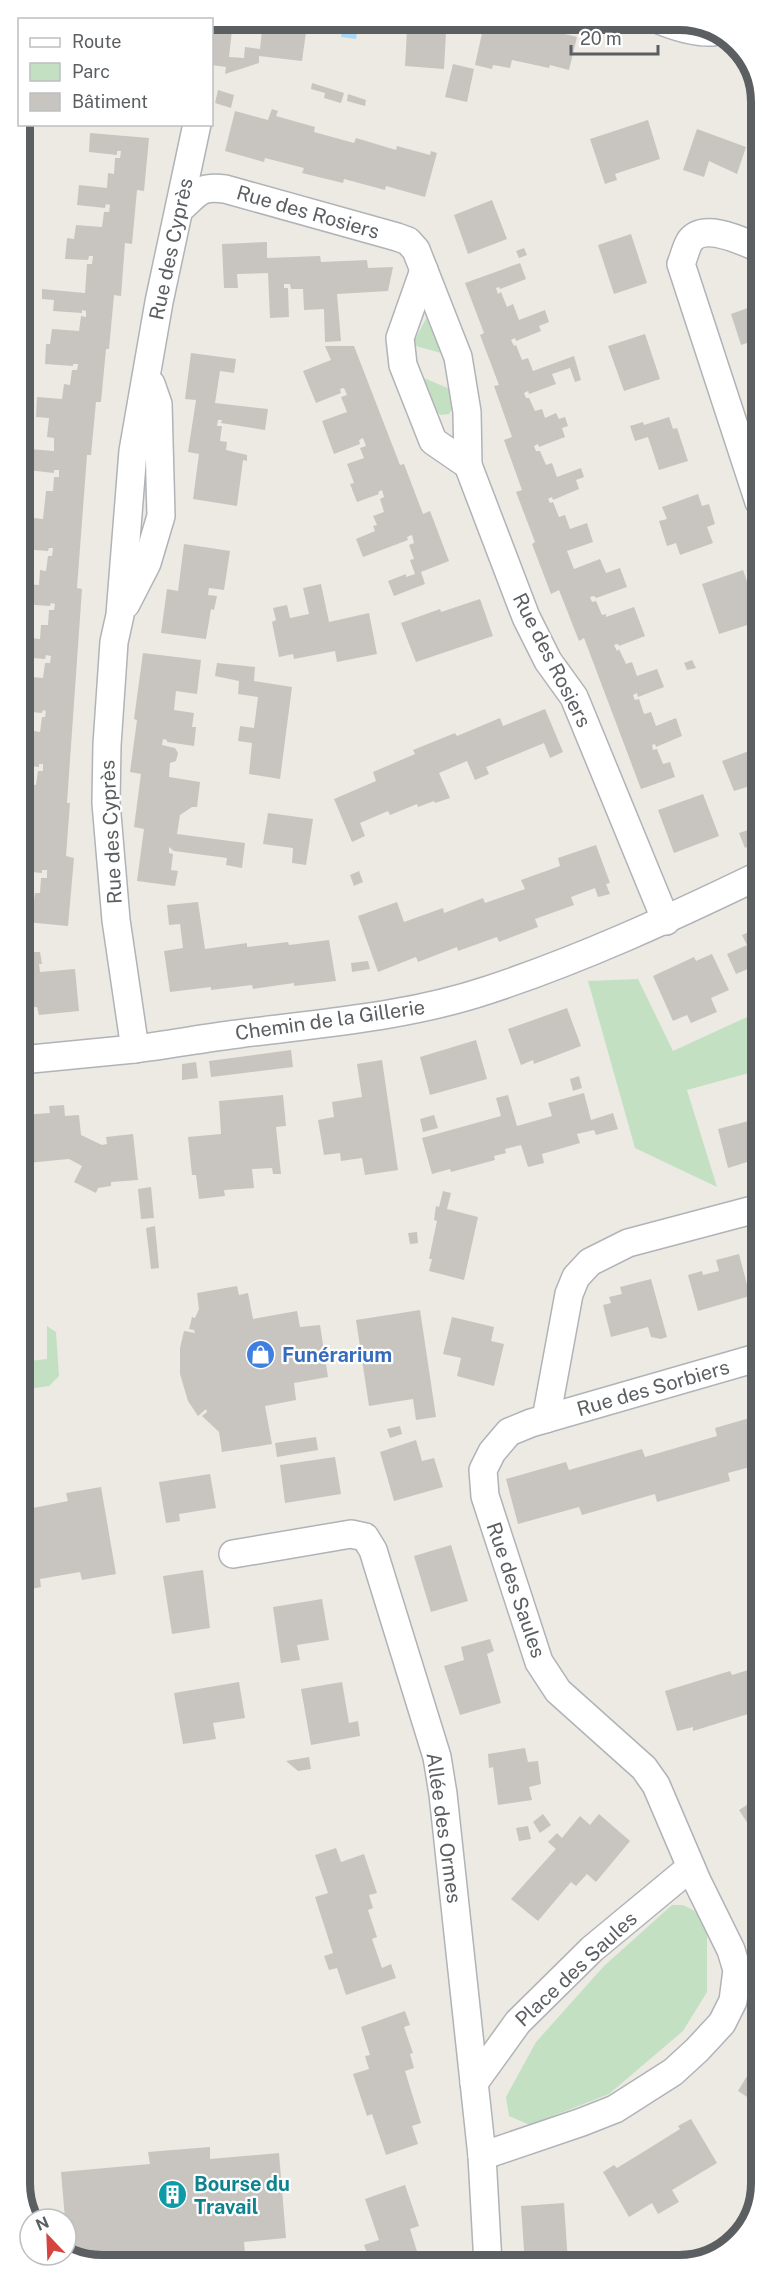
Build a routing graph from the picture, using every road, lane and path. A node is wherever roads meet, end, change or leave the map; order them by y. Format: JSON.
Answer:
{"nodes":[{"id":1,"x":198,"y":126,"type":"edge"},
{"id":2,"x":181,"y":208,"type":"junction"},
{"id":3,"x":751,"y":245,"type":"edge"},
{"id":4,"x":424,"y":270,"type":"junction"},
{"id":5,"x":468,"y":465,"type":"junction"},
{"id":6,"x":751,"y":478,"type":"edge"},
{"id":7,"x":751,"y":879,"type":"edge"},
{"id":8,"x":666,"y":921,"type":"junction"},
{"id":9,"x":135,"y":1049,"type":"junction"},
{"id":10,"x":30,"y":1059,"type":"edge"},
{"id":11,"x":751,"y":1210,"type":"edge"},
{"id":12,"x":751,"y":1360,"type":"edge"},
{"id":13,"x":546,"y":1419,"type":"junction"},
{"id":14,"x":233,"y":1554,"type":"dead end"},
{"id":15,"x":691,"y":1867,"type":"junction"},
{"id":16,"x":474,"y":2083,"type":"junction"},
{"id":17,"x":482,"y":2156,"type":"junction"},
{"id":18,"x":488,"y":2255,"type":"edge"}],
"edges":[{"from":1,"to":2,"type":"street","name":"Rue des Cyprès"},
{"from":2,"to":4,"type":"street","name":"Rue des Rosiers"},
{"from":2,"to":9,"type":"street","name":"Rue des Cyprès"},
{"from":3,"to":6,"type":"street"},
{"from":4,"to":5,"type":"street","name":"Rue des Rosiers"},
{"from":4,"to":5,"type":"street"},
{"from":5,"to":8,"type":"street","name":"Rue des Rosiers"},
{"from":7,"to":8,"type":"street","name":"Chemin de la Gillerie"},
{"from":8,"to":9,"type":"street","name":"Chemin de la Gillerie"},
{"from":9,"to":10,"type":"street","name":"Chemin de la Gillerie"},
{"from":11,"to":13,"type":"street"},
{"from":12,"to":13,"type":"street","name":"Rue des Sorbiers"},
{"from":13,"to":15,"type":"street","name":"Rue des Saules"},
{"from":14,"to":16,"type":"street","name":"Allée des Ormes"},
{"from":15,"to":16,"type":"street","name":"Place des Saules"},
{"from":15,"to":17,"type":"street"},
{"from":16,"to":17,"type":"street","name":"Allée des Ormes"},
{"from":17,"to":18,"type":"street","name":"Allée des Ormes"}]}
